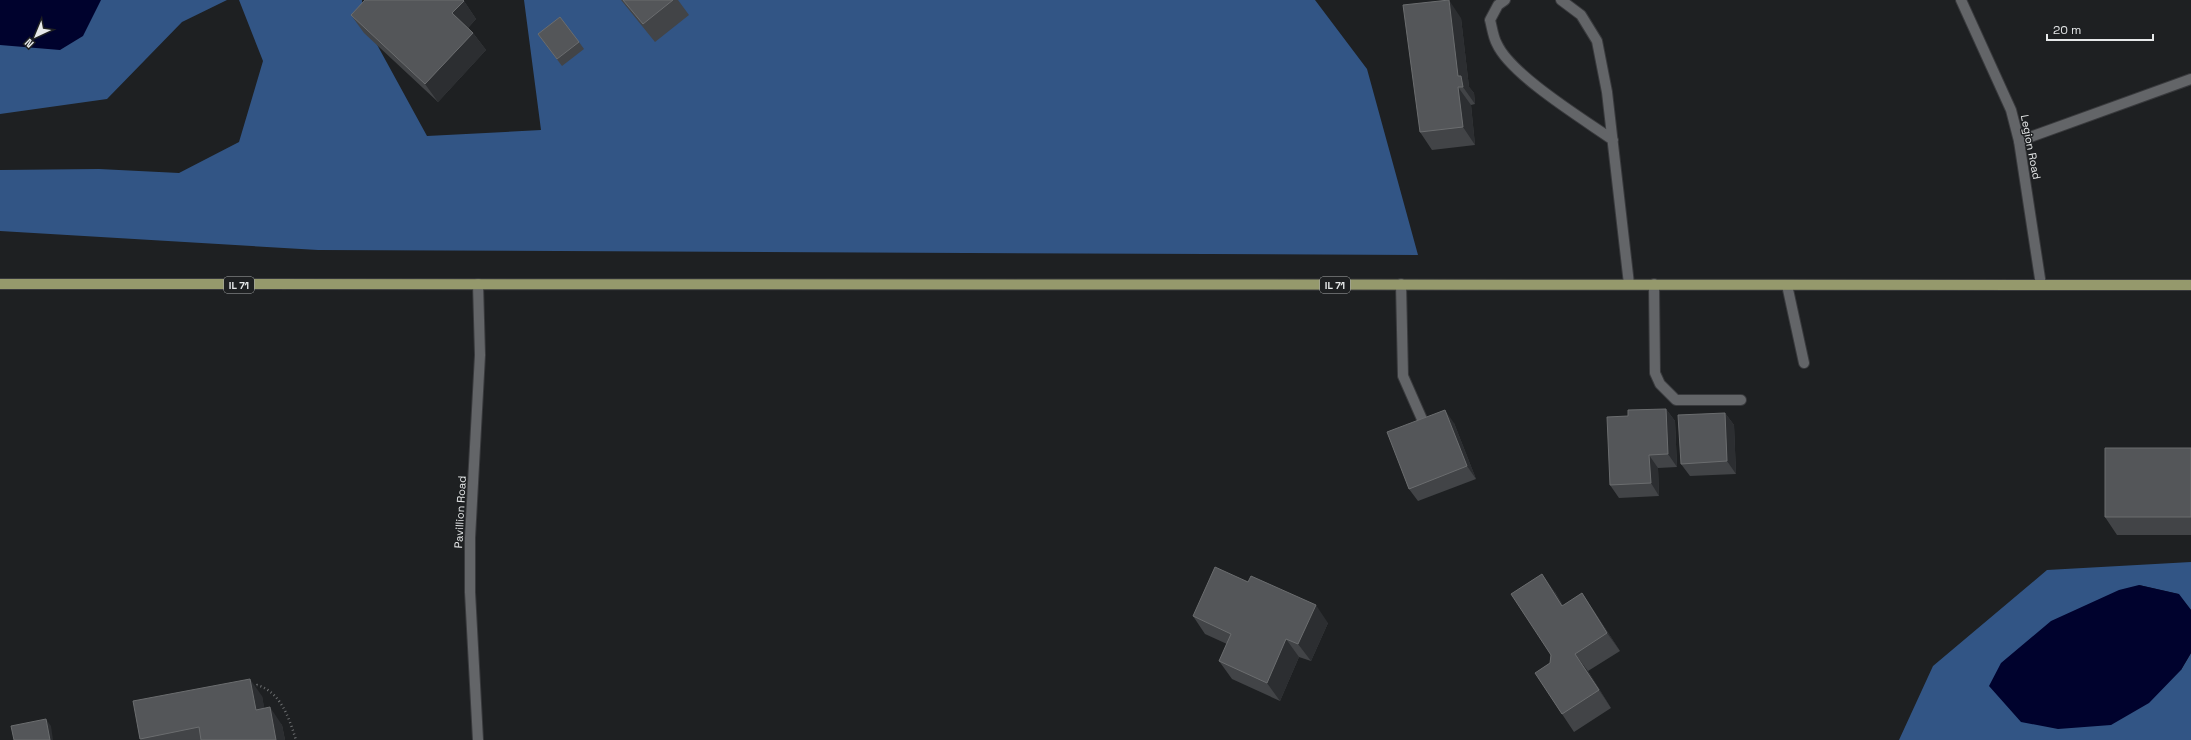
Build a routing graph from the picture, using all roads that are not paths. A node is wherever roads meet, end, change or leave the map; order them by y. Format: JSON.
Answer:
{"nodes":[{"id":1,"x":1505,"y":0,"type":"edge"},
{"id":2,"x":1561,"y":0,"type":"edge"},
{"id":3,"x":1962,"y":0,"type":"edge"},
{"id":4,"x":2191,"y":79,"type":"edge"},
{"id":5,"x":1613,"y":140,"type":"junction"},
{"id":6,"x":2019,"y":141,"type":"junction"},
{"id":7,"x":0,"y":284,"type":"edge"},
{"id":8,"x":478,"y":284,"type":"junction"},
{"id":9,"x":1401,"y":284,"type":"junction"},
{"id":10,"x":1629,"y":284,"type":"junction"},
{"id":11,"x":1654,"y":284,"type":"junction"},
{"id":12,"x":1786,"y":285,"type":"junction"},
{"id":13,"x":2041,"y":285,"type":"junction"},
{"id":14,"x":2191,"y":285,"type":"edge"},
{"id":15,"x":1804,"y":363,"type":"dead end"},
{"id":16,"x":1741,"y":400,"type":"dead end"},
{"id":17,"x":1424,"y":426,"type":"edge"},
{"id":18,"x":478,"y":740,"type":"edge"}],
"edges":[{"from":1,"to":5,"type":"street"},
{"from":2,"to":5,"type":"street"},
{"from":3,"to":6,"type":"street","name":"Legion Road"},
{"from":4,"to":6,"type":"street"},
{"from":5,"to":10,"type":"street"},
{"from":6,"to":13,"type":"street","name":"Legion Road"},
{"from":7,"to":8,"type":"main road","number":"IL 71"},
{"from":8,"to":9,"type":"main road","number":"IL 71"},
{"from":8,"to":18,"type":"street","name":"Pavillion Road"},
{"from":9,"to":10,"type":"main road","number":"IL 71"},
{"from":9,"to":17,"type":"street"},
{"from":10,"to":11,"type":"main road","number":"IL 71"},
{"from":11,"to":12,"type":"main road","number":"IL 71"},
{"from":11,"to":16,"type":"street"},
{"from":12,"to":13,"type":"main road","number":"IL 71"},
{"from":12,"to":15,"type":"street"},
{"from":13,"to":14,"type":"main road","number":"IL 71"}]}
